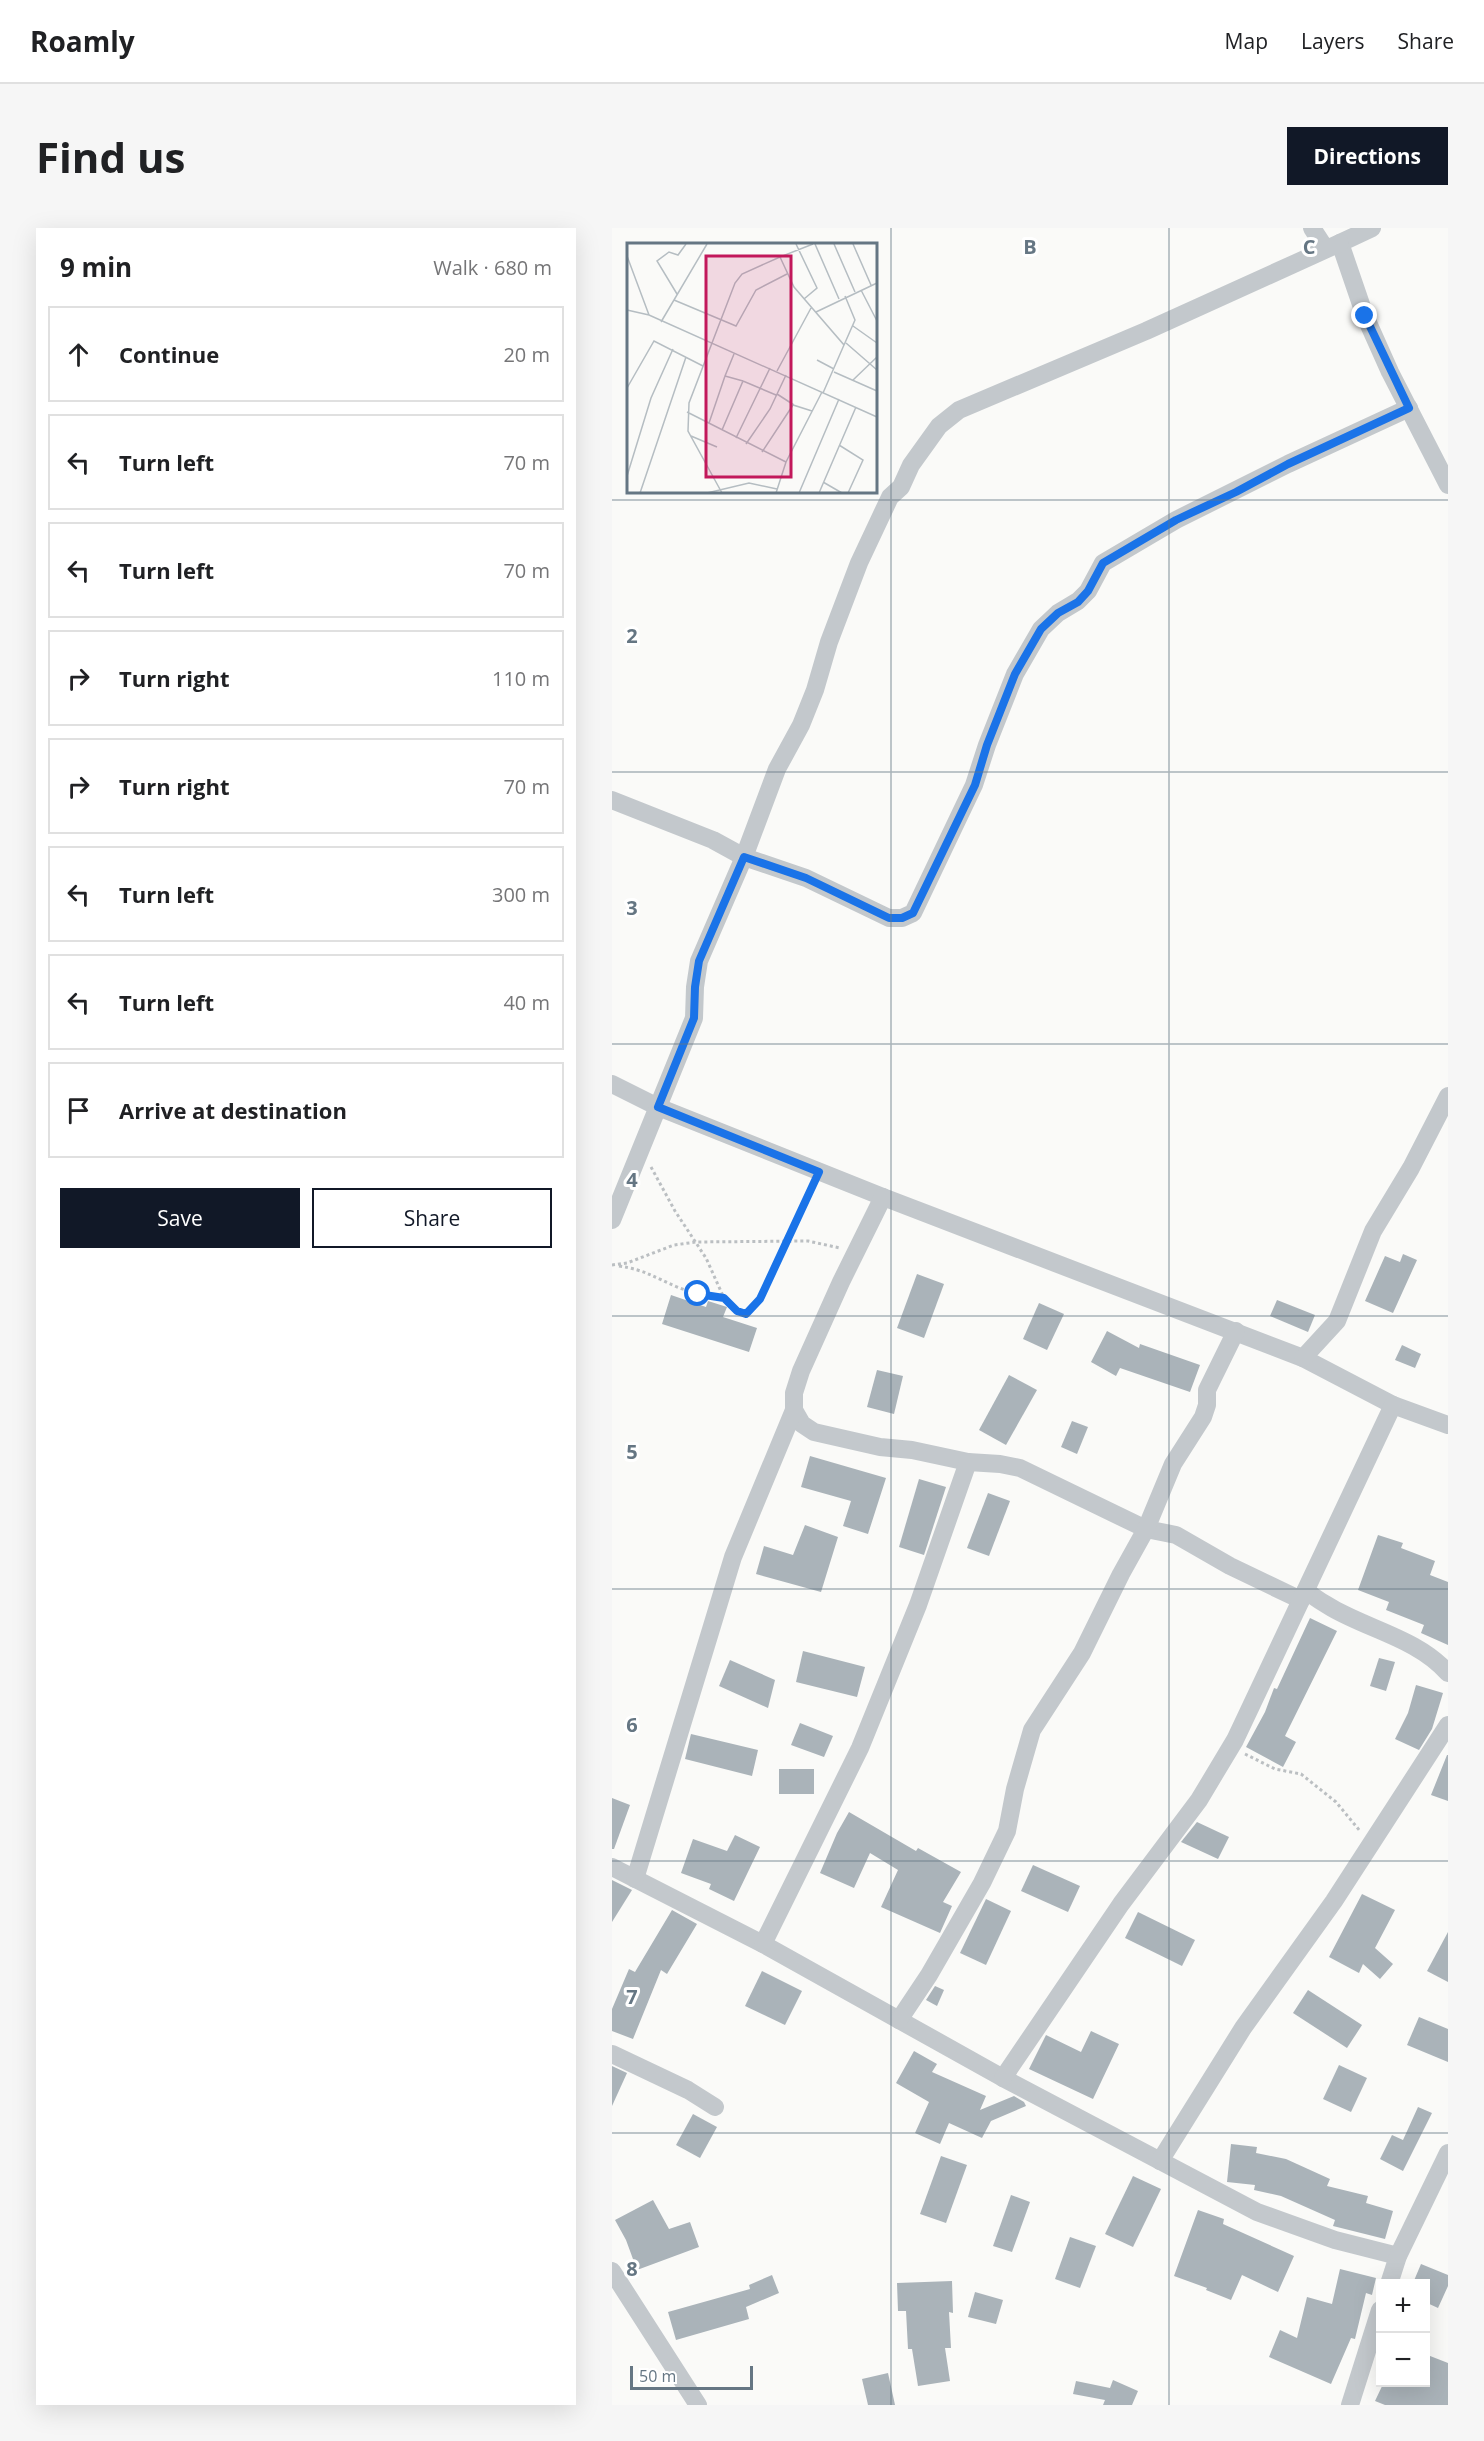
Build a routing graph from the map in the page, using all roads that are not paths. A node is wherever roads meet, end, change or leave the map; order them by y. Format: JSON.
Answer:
{"nodes":[{"id":1,"x":1312,"y":228,"type":"edge"},
{"id":2,"x":1372,"y":228,"type":"edge"},
{"id":3,"x":1333,"y":245,"type":"junction"},
{"id":4,"x":1409,"y":408,"type":"junction"},
{"id":5,"x":1448,"y":485,"type":"edge"},
{"id":6,"x":612,"y":801,"type":"edge"},
{"id":7,"x":744,"y":857,"type":"junction"},
{"id":8,"x":612,"y":1084,"type":"edge"},
{"id":9,"x":1448,"y":1096,"type":"edge"},
{"id":10,"x":658,"y":1107,"type":"junction"},
{"id":11,"x":883,"y":1197,"type":"junction"},
{"id":12,"x":612,"y":1220,"type":"edge"},
{"id":13,"x":1236,"y":1331,"type":"junction"},
{"id":14,"x":1303,"y":1358,"type":"junction"},
{"id":15,"x":1392,"y":1405,"type":"junction"},
{"id":16,"x":794,"y":1410,"type":"junction"},
{"id":17,"x":1448,"y":1425,"type":"edge"},
{"id":18,"x":968,"y":1462,"type":"junction"},
{"id":19,"x":1146,"y":1529,"type":"junction"},
{"id":20,"x":1303,"y":1595,"type":"junction"},
{"id":21,"x":1448,"y":1673,"type":"edge"},
{"id":22,"x":1448,"y":1725,"type":"edge"},
{"id":23,"x":612,"y":1867,"type":"edge"},
{"id":24,"x":635,"y":1879,"type":"junction"},
{"id":25,"x":763,"y":1944,"type":"junction"},
{"id":26,"x":899,"y":2020,"type":"junction"},
{"id":27,"x":612,"y":2054,"type":"edge"},
{"id":28,"x":1004,"y":2078,"type":"junction"},
{"id":29,"x":716,"y":2107,"type":"dead end"},
{"id":30,"x":1448,"y":2153,"type":"edge"},
{"id":31,"x":1160,"y":2162,"type":"junction"},
{"id":32,"x":1398,"y":2256,"type":"junction"},
{"id":33,"x":612,"y":2271,"type":"edge"},
{"id":34,"x":1390,"y":2279,"type":"edge"},
{"id":35,"x":1376,"y":2323,"type":"edge"},
{"id":36,"x":698,"y":2405,"type":"edge"},
{"id":37,"x":1350,"y":2405,"type":"edge"}],
"edges":[{"from":1,"to":3,"type":"street"},
{"from":2,"to":3,"type":"street"},
{"from":3,"to":4,"type":"street"},
{"from":3,"to":7,"type":"street"},
{"from":4,"to":5,"type":"street"},
{"from":4,"to":7,"type":"street"},
{"from":6,"to":7,"type":"street"},
{"from":7,"to":10,"type":"street"},
{"from":8,"to":10,"type":"street"},
{"from":9,"to":14,"type":"street"},
{"from":10,"to":11,"type":"street"},
{"from":10,"to":12,"type":"street"},
{"from":11,"to":13,"type":"street"},
{"from":11,"to":16,"type":"street"},
{"from":13,"to":14,"type":"street"},
{"from":13,"to":19,"type":"street"},
{"from":14,"to":15,"type":"street"},
{"from":15,"to":17,"type":"street"},
{"from":15,"to":20,"type":"street"},
{"from":16,"to":18,"type":"street"},
{"from":16,"to":24,"type":"street"},
{"from":18,"to":19,"type":"street"},
{"from":18,"to":25,"type":"street"},
{"from":19,"to":20,"type":"street"},
{"from":19,"to":26,"type":"street"},
{"from":20,"to":21,"type":"street"},
{"from":20,"to":28,"type":"street"},
{"from":22,"to":31,"type":"street"},
{"from":23,"to":24,"type":"street"},
{"from":24,"to":25,"type":"street"},
{"from":25,"to":26,"type":"street"},
{"from":26,"to":28,"type":"street"},
{"from":27,"to":29,"type":"street"},
{"from":28,"to":31,"type":"street"},
{"from":30,"to":32,"type":"street"},
{"from":31,"to":32,"type":"street"},
{"from":32,"to":34,"type":"street"},
{"from":33,"to":36,"type":"street"},
{"from":35,"to":37,"type":"street"}]}
